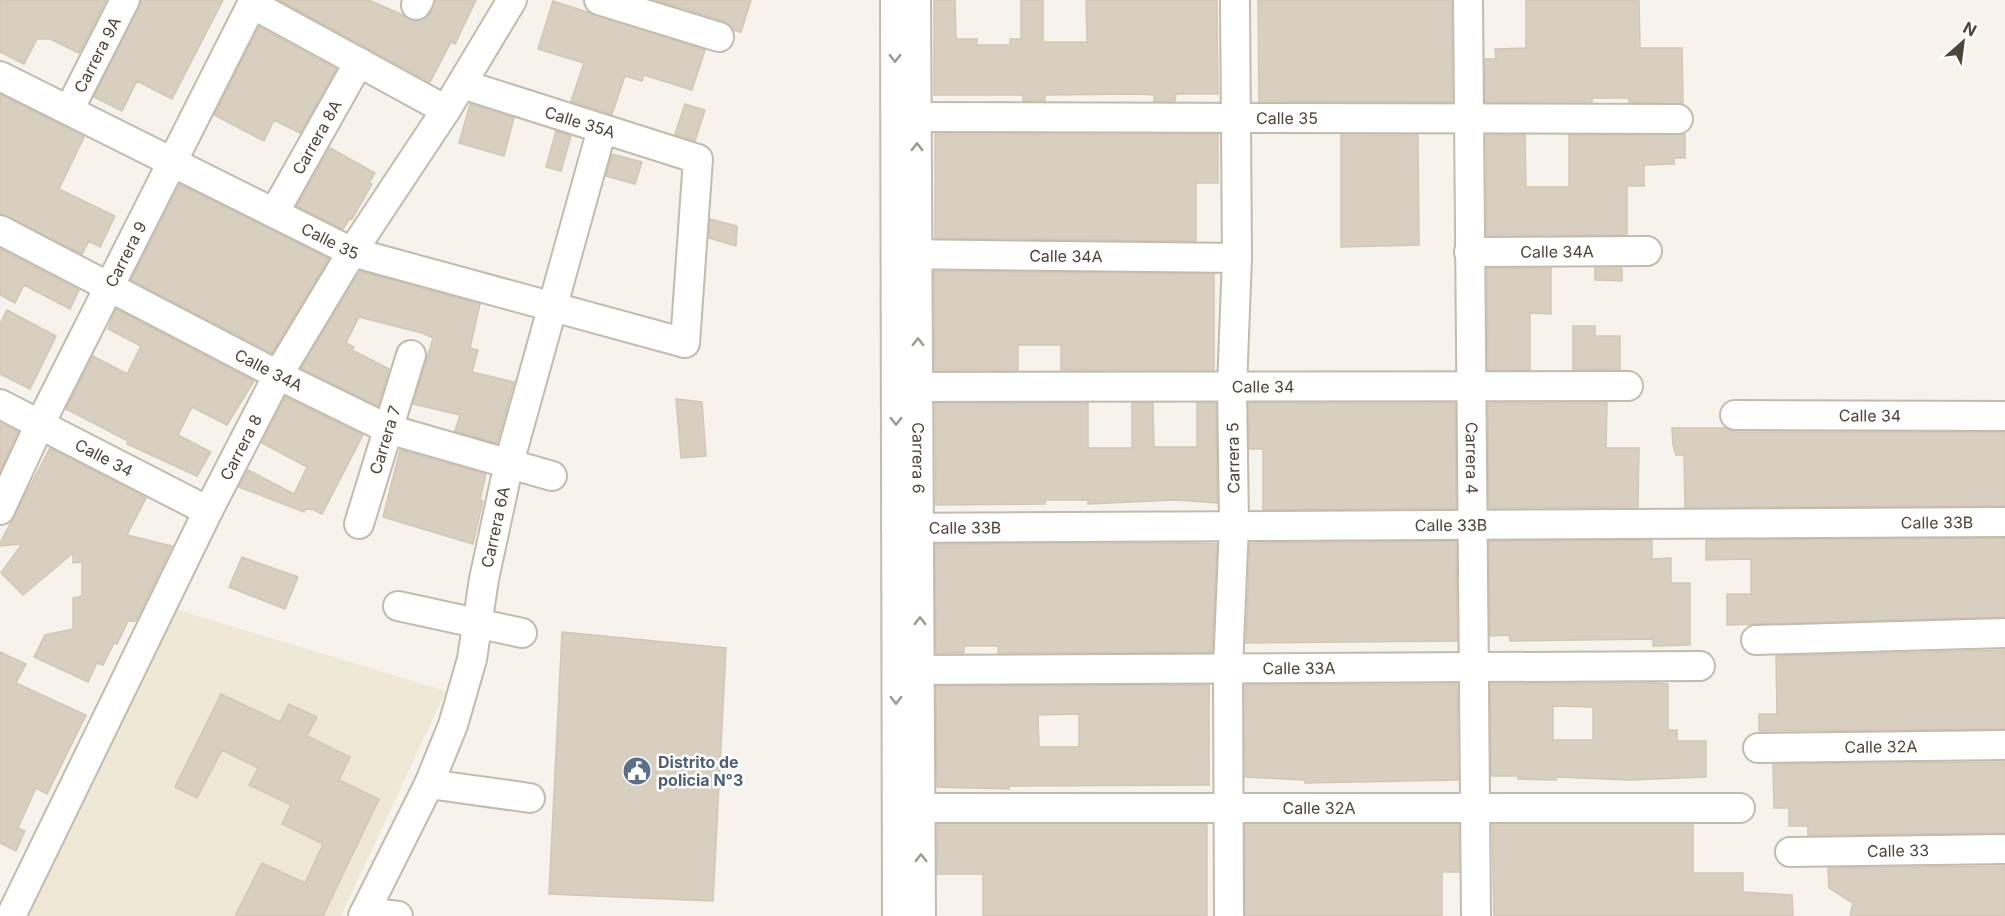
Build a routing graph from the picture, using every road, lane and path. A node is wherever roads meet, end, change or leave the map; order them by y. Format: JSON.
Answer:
{"nodes":[{"id":1,"x":126,"y":0,"type":"edge"},
{"id":2,"x":512,"y":0,"type":"edge"},
{"id":3,"x":600,"y":0,"type":"edge"},
{"id":4,"x":895,"y":0,"type":"edge"},
{"id":5,"x":916,"y":0,"type":"edge"},
{"id":6,"x":1235,"y":0,"type":"edge"},
{"id":7,"x":1468,"y":0,"type":"edge"},
{"id":8,"x":253,"y":2,"type":"edge"},
{"id":9,"x":719,"y":37,"type":"dead end"},
{"id":10,"x":359,"y":62,"type":"junction"},
{"id":11,"x":0,"y":76,"type":"edge"},
{"id":12,"x":462,"y":84,"type":"junction"},
{"id":13,"x":69,"y":110,"type":"junction"},
{"id":14,"x":447,"y":110,"type":"junction"},
{"id":15,"x":906,"y":117,"type":"junction"},
{"id":16,"x":1237,"y":118,"type":"junction"},
{"id":17,"x":1469,"y":118,"type":"junction"},
{"id":18,"x":1678,"y":119,"type":"dead end"},
{"id":19,"x":602,"y":129,"type":"junction"},
{"id":20,"x":172,"y":162,"type":"junction"},
{"id":21,"x":274,"y":213,"type":"junction"},
{"id":22,"x":0,"y":230,"type":"edge"},
{"id":23,"x":1647,"y":251,"type":"dead end"},
{"id":24,"x":352,"y":252,"type":"junction"},
{"id":25,"x":1469,"y":252,"type":"junction"},
{"id":26,"x":906,"y":254,"type":"junction"},
{"id":27,"x":1238,"y":258,"type":"junction"},
{"id":28,"x":110,"y":288,"type":"junction"},
{"id":29,"x":555,"y":308,"type":"junction"},
{"id":30,"x":685,"y":343,"type":"joint"},
{"id":31,"x":411,"y":355,"type":"dead end"},
{"id":32,"x":278,"y":375,"type":"junction"},
{"id":33,"x":1469,"y":386,"type":"junction"},
{"id":34,"x":1628,"y":386,"type":"dead end"},
{"id":35,"x":907,"y":387,"type":"junction"},
{"id":36,"x":1232,"y":387,"type":"junction"},
{"id":37,"x":0,"y":404,"type":"edge"},
{"id":38,"x":1735,"y":415,"type":"dead end"},
{"id":39,"x":2005,"y":416,"type":"edge"},
{"id":40,"x":40,"y":424,"type":"junction"},
{"id":41,"x":388,"y":429,"type":"junction"},
{"id":42,"x":509,"y":464,"type":"junction"},
{"id":43,"x":552,"y":476,"type":"dead end"},
{"id":44,"x":0,"y":510,"type":"edge"},
{"id":45,"x":208,"y":511,"type":"junction"},
{"id":46,"x":2005,"y":522,"type":"edge"},
{"id":47,"x":359,"y":524,"type":"dead end"},
{"id":48,"x":1473,"y":525,"type":"junction"},
{"id":49,"x":1234,"y":526,"type":"junction"},
{"id":50,"x":908,"y":528,"type":"junction"},
{"id":51,"x":398,"y":606,"type":"dead end"},
{"id":52,"x":477,"y":622,"type":"junction"},
{"id":53,"x":522,"y":633,"type":"dead end"},
{"id":54,"x":2005,"y":633,"type":"edge"},
{"id":55,"x":1756,"y":640,"type":"dead end"},
{"id":56,"x":1700,"y":666,"type":"dead end"},
{"id":57,"x":1475,"y":668,"type":"junction"},
{"id":58,"x":1228,"y":669,"type":"junction"},
{"id":59,"x":908,"y":670,"type":"junction"},
{"id":60,"x":2005,"y":745,"type":"edge"},
{"id":61,"x":1758,"y":748,"type":"dead end"},
{"id":62,"x":429,"y":784,"type":"junction"},
{"id":63,"x":530,"y":798,"type":"dead end"},
{"id":64,"x":909,"y":808,"type":"junction"},
{"id":65,"x":1228,"y":808,"type":"junction"},
{"id":66,"x":1474,"y":808,"type":"junction"},
{"id":67,"x":1740,"y":808,"type":"dead end"},
{"id":68,"x":2005,"y":849,"type":"edge"},
{"id":69,"x":1790,"y":852,"type":"dead end"},
{"id":70,"x":364,"y":914,"type":"edge"},
{"id":71,"x":11,"y":916,"type":"edge"},
{"id":72,"x":398,"y":916,"type":"edge"},
{"id":73,"x":897,"y":916,"type":"edge"},
{"id":74,"x":921,"y":916,"type":"edge"},
{"id":75,"x":1229,"y":916,"type":"edge"},
{"id":76,"x":1476,"y":916,"type":"edge"}],
"edges":[{"from":1,"to":13,"type":"street","name":"Carrera 9A"},
{"from":2,"to":12,"type":"street","name":"Carrera 8"},
{"from":3,"to":9,"type":"street"},
{"from":4,"to":15,"type":"street","name":"Carrera 6","one_way":true},
{"from":5,"to":15,"type":"street","name":"Carrera 6"},
{"from":6,"to":16,"type":"street","name":"Carrera 5"},
{"from":7,"to":17,"type":"street","name":"Carrera 4"},
{"from":8,"to":10,"type":"street"},
{"from":8,"to":20,"type":"street","name":"Carrera 9"},
{"from":10,"to":14,"type":"street"},
{"from":10,"to":21,"type":"street","name":"Carrera 8A"},
{"from":11,"to":13,"type":"street","name":"Calle 35"},
{"from":12,"to":14,"type":"street","name":"Carrera 8"},
{"from":12,"to":19,"type":"street","name":"Calle 35A"},
{"from":13,"to":20,"type":"street","name":"Calle 35"},
{"from":14,"to":24,"type":"street","name":"Carrera 8"},
{"from":15,"to":16,"type":"street","name":"Calle 35"},
{"from":15,"to":26,"type":"street","name":"Carrera 6"},
{"from":16,"to":17,"type":"street","name":"Calle 35"},
{"from":16,"to":27,"type":"street","name":"Carrera 5"},
{"from":17,"to":18,"type":"street","name":"Calle 35"},
{"from":17,"to":25,"type":"street","name":"Carrera 4"},
{"from":19,"to":29,"type":"street","name":"Carrera 6A"},
{"from":19,"to":30,"type":"street","name":"Calle 35A"},
{"from":20,"to":21,"type":"street","name":"Calle 35"},
{"from":20,"to":28,"type":"street","name":"Carrera 9"},
{"from":21,"to":24,"type":"street","name":"Calle 35"},
{"from":22,"to":28,"type":"street","name":"Calle 34A"},
{"from":23,"to":25,"type":"street","name":"Calle 34A"},
{"from":24,"to":29,"type":"street","name":"Calle 35"},
{"from":24,"to":32,"type":"street","name":"Carrera 8"},
{"from":25,"to":33,"type":"street","name":"Carrera 4"},
{"from":26,"to":27,"type":"street","name":"Calle 34A"},
{"from":26,"to":35,"type":"street","name":"Carrera 6"},
{"from":27,"to":36,"type":"street","name":"Carrera 5"},
{"from":28,"to":32,"type":"street","name":"Calle 34A"},
{"from":28,"to":40,"type":"street","name":"Carrera 9"},
{"from":29,"to":30,"type":"street","name":"Calle 35"},
{"from":29,"to":42,"type":"street","name":"Carrera 6A"},
{"from":31,"to":41,"type":"street","name":"Carrera 7"},
{"from":32,"to":41,"type":"street","name":"Calle 34A"},
{"from":32,"to":45,"type":"street","name":"Carrera 8"},
{"from":33,"to":34,"type":"street","name":"Calle 34"},
{"from":33,"to":36,"type":"street","name":"Calle 34"},
{"from":33,"to":48,"type":"street","name":"Carrera 4"},
{"from":35,"to":36,"type":"street","name":"Calle 34"},
{"from":35,"to":50,"type":"street","name":"Carrera 6"},
{"from":36,"to":49,"type":"street","name":"Carrera 5"},
{"from":37,"to":40,"type":"street","name":"Calle 34"},
{"from":38,"to":39,"type":"street","name":"Calle 34"},
{"from":40,"to":44,"type":"street","name":"Carrera 9"},
{"from":40,"to":45,"type":"street","name":"Calle 34"},
{"from":41,"to":42,"type":"street","name":"Calle 34A"},
{"from":41,"to":47,"type":"street","name":"Carrera 7"},
{"from":42,"to":43,"type":"street","name":"Calle 34A"},
{"from":42,"to":52,"type":"street","name":"Carrera 6A"},
{"from":45,"to":71,"type":"street","name":"Carrera 8"},
{"from":46,"to":48,"type":"street","name":"Calle 33B"},
{"from":48,"to":49,"type":"street","name":"Calle 33B"},
{"from":48,"to":57,"type":"street","name":"Carrera 4"},
{"from":49,"to":50,"type":"street","name":"Calle 33B"},
{"from":49,"to":58,"type":"street","name":"Carrera 5"},
{"from":50,"to":59,"type":"street","name":"Carrera 6"},
{"from":51,"to":52,"type":"street"},
{"from":52,"to":53,"type":"street"},
{"from":52,"to":62,"type":"street","name":"Carrera 6A"},
{"from":54,"to":55,"type":"street"},
{"from":56,"to":57,"type":"street","name":"Calle 33A"},
{"from":57,"to":58,"type":"street","name":"Calle 33A"},
{"from":57,"to":66,"type":"street","name":"Carrera 4"},
{"from":58,"to":59,"type":"street","name":"Calle 33A"},
{"from":58,"to":65,"type":"street","name":"Carrera 5"},
{"from":59,"to":64,"type":"street","name":"Carrera 6"},
{"from":60,"to":61,"type":"street","name":"Calle 32A"},
{"from":62,"to":63,"type":"street"},
{"from":62,"to":70,"type":"street","name":"Carrera 6A"},
{"from":64,"to":65,"type":"street","name":"Calle 32A"},
{"from":64,"to":73,"type":"street","name":"Carrera 6"},
{"from":74,"to":64,"type":"street","name":"Carrera 6","one_way":true},
{"from":65,"to":66,"type":"street","name":"Calle 32A"},
{"from":65,"to":75,"type":"street","name":"Carrera 5"},
{"from":66,"to":67,"type":"street","name":"Calle 32A"},
{"from":66,"to":76,"type":"street","name":"Carrera 4"},
{"from":68,"to":69,"type":"street","name":"Calle 33"},
{"from":70,"to":72,"type":"street"}]}
